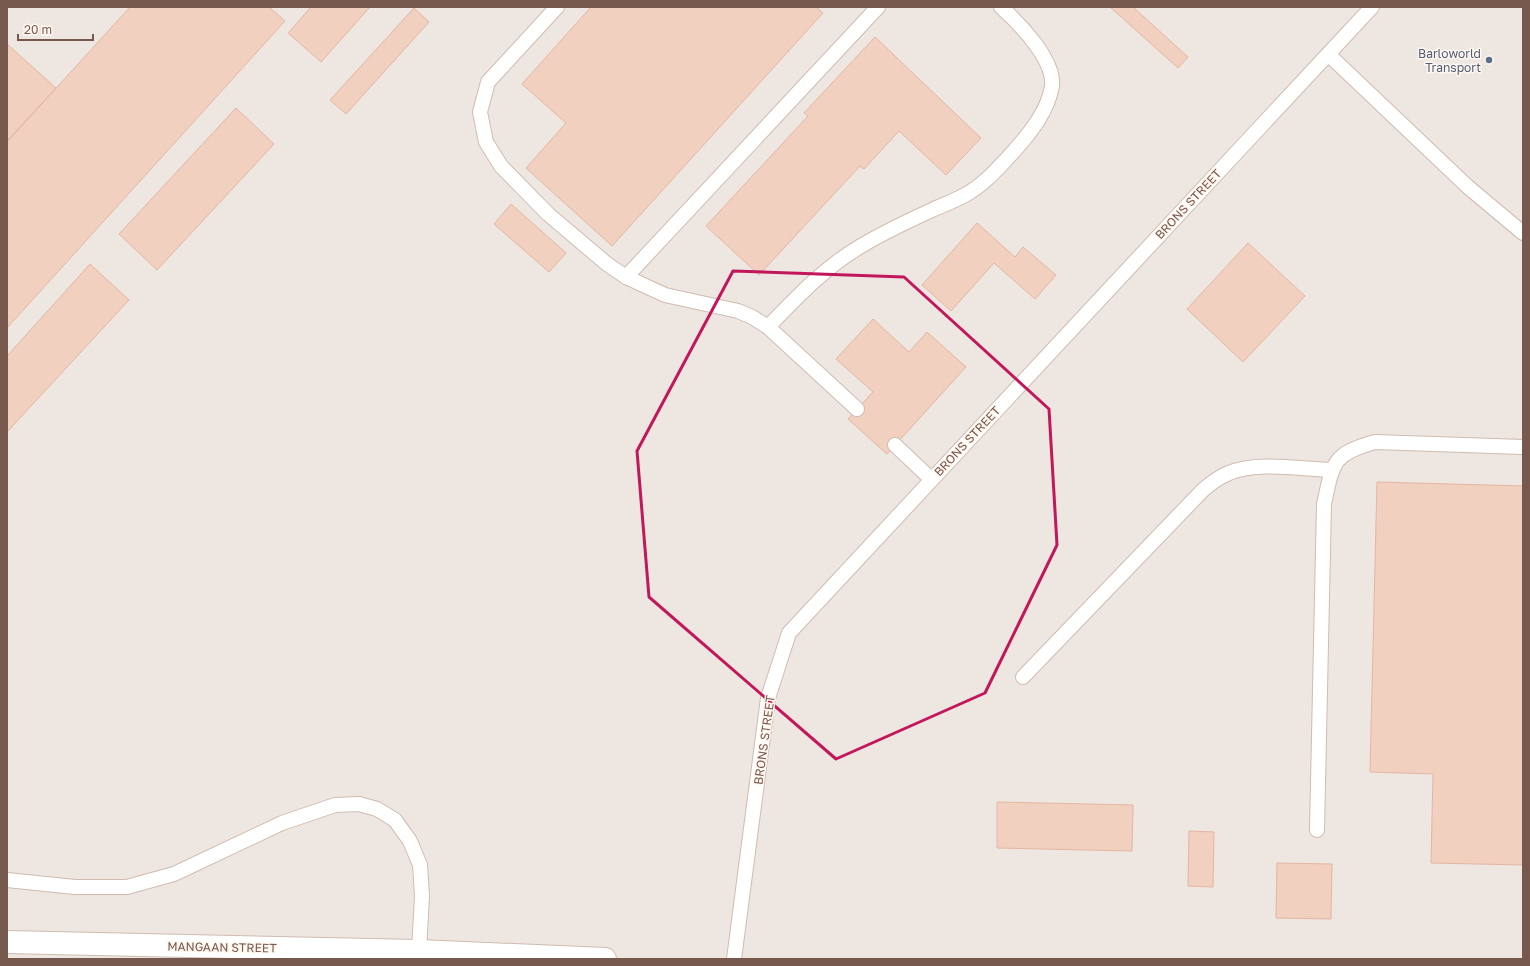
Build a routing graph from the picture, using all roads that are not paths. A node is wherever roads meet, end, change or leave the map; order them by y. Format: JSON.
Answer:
{"nodes":[{"id":1,"x":557,"y":7,"type":"edge"},
{"id":2,"x":878,"y":7,"type":"edge"},
{"id":3,"x":1000,"y":7,"type":"edge"},
{"id":4,"x":1372,"y":7,"type":"edge"},
{"id":5,"x":1328,"y":55,"type":"junction"},
{"id":6,"x":1523,"y":233,"type":"edge"},
{"id":7,"x":626,"y":277,"type":"junction"},
{"id":8,"x":768,"y":327,"type":"junction"},
{"id":9,"x":856,"y":409,"type":"dead end"},
{"id":10,"x":895,"y":445,"type":"dead end"},
{"id":11,"x":1523,"y":447,"type":"edge"},
{"id":12,"x":1331,"y":470,"type":"junction"},
{"id":13,"x":931,"y":479,"type":"junction"},
{"id":14,"x":1023,"y":676,"type":"dead end"},
{"id":15,"x":1317,"y":830,"type":"dead end"},
{"id":16,"x":7,"y":880,"type":"edge"},
{"id":17,"x":7,"y":942,"type":"edge"},
{"id":18,"x":419,"y":951,"type":"junction"},
{"id":19,"x":605,"y":959,"type":"edge"},
{"id":20,"x":734,"y":959,"type":"edge"}],
"edges":[{"from":1,"to":7,"type":"lane"},
{"from":2,"to":7,"type":"lane"},
{"from":3,"to":8,"type":"lane"},
{"from":4,"to":5,"type":"lane","name":"BRONS STREET"},
{"from":5,"to":6,"type":"lane"},
{"from":5,"to":13,"type":"lane","name":"BRONS STREET"},
{"from":7,"to":8,"type":"lane"},
{"from":8,"to":9,"type":"lane"},
{"from":10,"to":13,"type":"lane"},
{"from":11,"to":12,"type":"lane"},
{"from":12,"to":14,"type":"lane"},
{"from":12,"to":15,"type":"lane"},
{"from":13,"to":20,"type":"lane","name":"BRONS STREET"},
{"from":16,"to":18,"type":"lane"},
{"from":17,"to":18,"type":"street","name":"MANGAAN STREET"},
{"from":18,"to":19,"type":"street","name":"MANGAAN STREET"}]}
